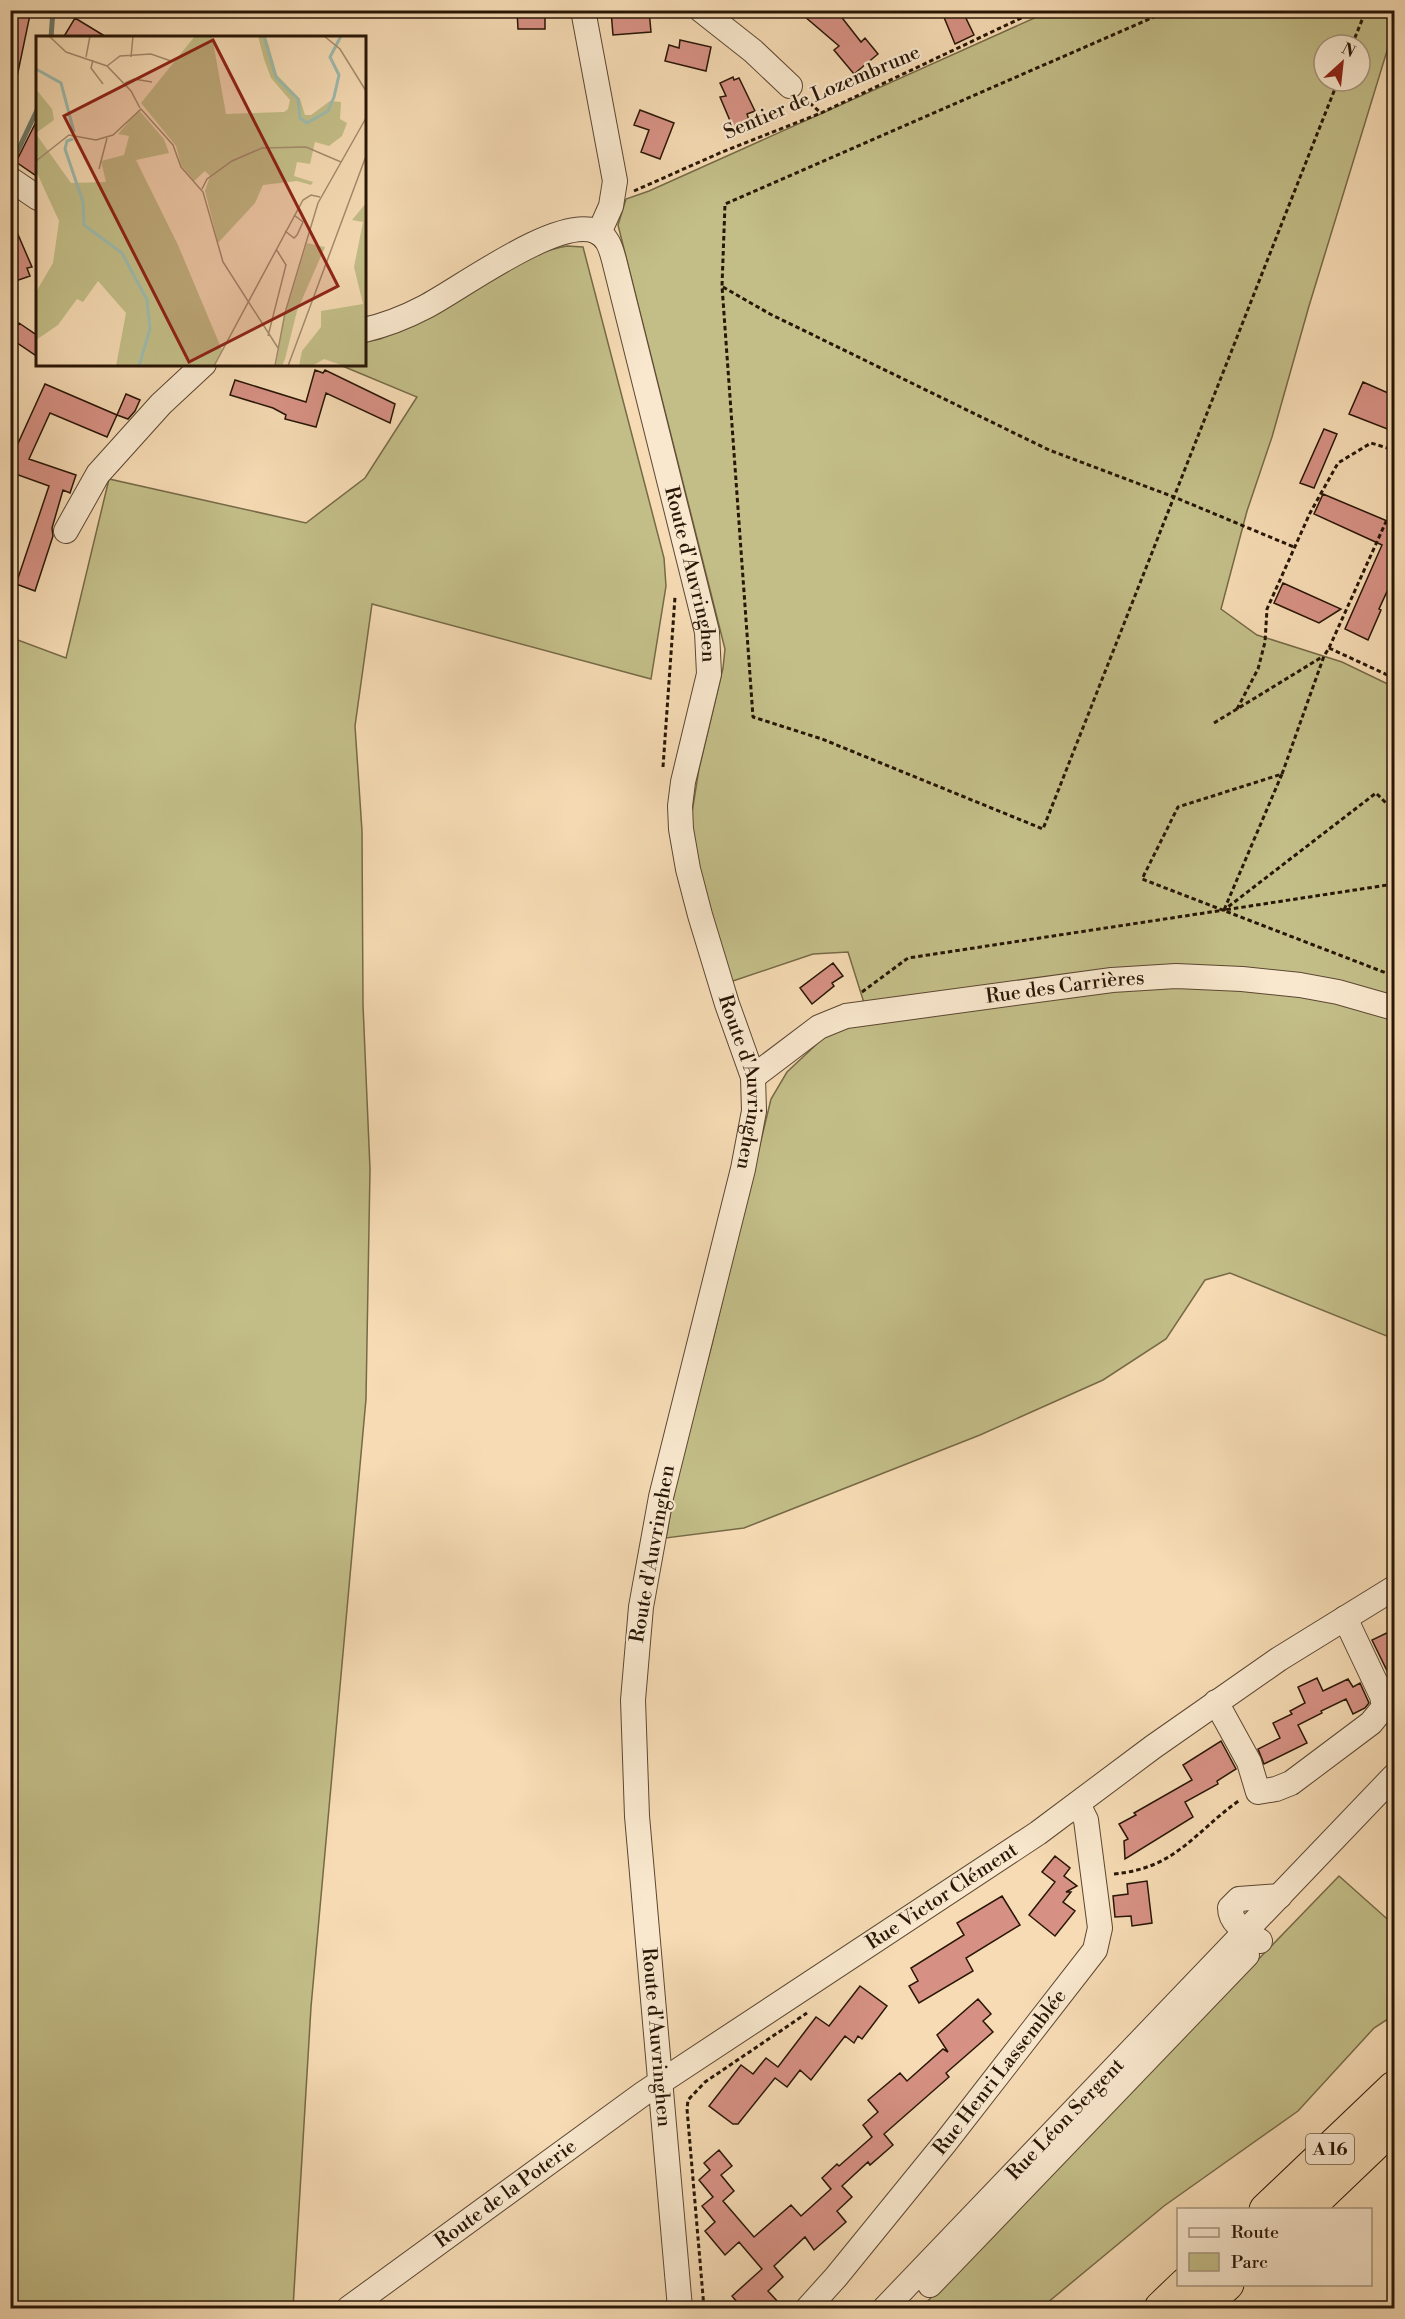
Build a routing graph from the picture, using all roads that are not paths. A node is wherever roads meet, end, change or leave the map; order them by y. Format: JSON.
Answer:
{"nodes":[{"id":1,"x":583,"y":10,"type":"edge"},
{"id":2,"x":701,"y":10,"type":"edge"},
{"id":3,"x":790,"y":86,"type":"dead end"},
{"id":4,"x":10,"y":179,"type":"edge"},
{"id":5,"x":36,"y":197,"type":"edge"},
{"id":6,"x":599,"y":233,"type":"junction"},
{"id":7,"x":366,"y":329,"type":"edge"},
{"id":8,"x":202,"y":366,"type":"edge"},
{"id":9,"x":66,"y":531,"type":"dead end"},
{"id":10,"x":1395,"y":1008,"type":"edge"},
{"id":11,"x":753,"y":1077,"type":"junction"},
{"id":12,"x":1395,"y":1588,"type":"edge"},
{"id":13,"x":1345,"y":1618,"type":"junction"},
{"id":14,"x":1216,"y":1702,"type":"junction"},
{"id":15,"x":1395,"y":1776,"type":"edge"},
{"id":16,"x":1395,"y":1800,"type":"edge"},
{"id":17,"x":1078,"y":1804,"type":"junction"},
{"id":18,"x":1253,"y":1936,"type":"junction"},
{"id":19,"x":661,"y":2081,"type":"junction"},
{"id":20,"x":1395,"y":2088,"type":"edge"},
{"id":21,"x":1395,"y":2125,"type":"edge"},
{"id":22,"x":1268,"y":2208,"type":"edge"},
{"id":23,"x":1307,"y":2208,"type":"edge"},
{"id":24,"x":1184,"y":2286,"type":"edge"},
{"id":25,"x":1225,"y":2286,"type":"edge"},
{"id":26,"x":350,"y":2308,"type":"edge"},
{"id":27,"x":680,"y":2308,"type":"edge"},
{"id":28,"x":808,"y":2308,"type":"edge"},
{"id":29,"x":885,"y":2308,"type":"edge"},
{"id":30,"x":908,"y":2308,"type":"edge"},
{"id":31,"x":1161,"y":2308,"type":"edge"},
{"id":32,"x":1201,"y":2308,"type":"edge"}],
"edges":[{"from":1,"to":6,"type":"street"},
{"from":2,"to":3,"type":"street"},
{"from":4,"to":5,"type":"street"},
{"from":6,"to":7,"type":"street"},
{"from":6,"to":11,"type":"street","name":"Route d'Auvringhen"},
{"from":8,"to":9,"type":"street"},
{"from":10,"to":11,"type":"street","name":"Rue des Carrières"},
{"from":11,"to":19,"type":"street","name":"Route d'Auvringhen"},
{"from":12,"to":13,"type":"street","name":"Rue Victor Clément"},
{"from":13,"to":14,"type":"street","name":"Rue Victor Clément"},
{"from":13,"to":14,"type":"street"},
{"from":14,"to":17,"type":"street","name":"Rue Victor Clément"},
{"from":15,"to":18,"type":"street"},
{"from":16,"to":18,"type":"street","name":"Rue Léon Sergent"},
{"from":17,"to":19,"type":"street","name":"Rue Victor Clément"},
{"from":17,"to":28,"type":"street","name":"Rue Henri Lassemblée"},
{"from":18,"to":29,"type":"street","name":"Rue Léon Sergent"},
{"from":18,"to":30,"type":"street","name":"Rue Léon Sergent"},
{"from":19,"to":26,"type":"street","name":"Route de la Poterie"},
{"from":19,"to":27,"type":"street","name":"Route d'Auvringhen"},
{"from":20,"to":22,"type":"highway","number":"A 16"},
{"from":21,"to":23,"type":"highway","number":"A 16"},
{"from":24,"to":31,"type":"highway"},
{"from":25,"to":32,"type":"highway"}]}
